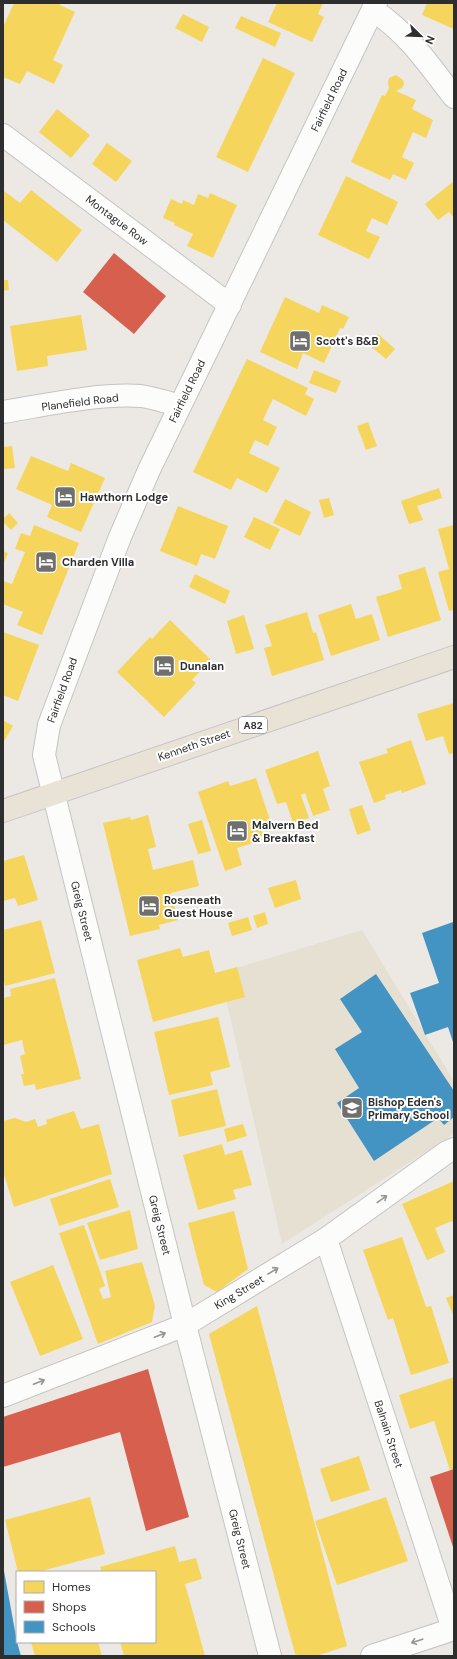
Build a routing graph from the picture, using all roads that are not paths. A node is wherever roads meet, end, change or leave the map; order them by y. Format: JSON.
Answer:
{"nodes":[{"id":1,"x":374,"y":7,"type":"edge"},
{"id":2,"x":454,"y":98,"type":"edge"},
{"id":3,"x":3,"y":135,"type":"edge"},
{"id":4,"x":230,"y":305,"type":"junction"},
{"id":5,"x":180,"y":406,"type":"junction"},
{"id":6,"x":3,"y":412,"type":"edge"},
{"id":7,"x":454,"y":657,"type":"edge"},
{"id":8,"x":53,"y":794,"type":"junction"},
{"id":9,"x":3,"y":811,"type":"edge"},
{"id":10,"x":454,"y":1149,"type":"edge"},
{"id":11,"x":326,"y":1239,"type":"junction"},
{"id":12,"x":184,"y":1325,"type":"junction"},
{"id":13,"x":3,"y":1396,"type":"edge"},
{"id":14,"x":454,"y":1629,"type":"edge"},
{"id":15,"x":270,"y":1656,"type":"edge"},
{"id":16,"x":372,"y":1656,"type":"edge"}],
"edges":[{"from":1,"to":2,"type":"street"},
{"from":1,"to":4,"type":"street","name":"Fairfield Road"},
{"from":3,"to":4,"type":"street","name":"Montague Row"},
{"from":4,"to":5,"type":"street","name":"Fairfield Road"},
{"from":5,"to":6,"type":"street","name":"Planefield Road"},
{"from":5,"to":8,"type":"street","name":"Fairfield Road"},
{"from":7,"to":8,"type":"highway","name":"Kenneth Street","number":"A82"},
{"from":8,"to":9,"type":"highway","name":"Kenneth Street","number":"A82"},
{"from":8,"to":12,"type":"street","name":"Greig Street"},
{"from":11,"to":10,"type":"street","name":"King Street","one_way":true},
{"from":12,"to":11,"type":"street","name":"King Street","one_way":true},
{"from":11,"to":14,"type":"street","name":"Balnain Street"},
{"from":13,"to":12,"type":"street","name":"King Street","one_way":true},
{"from":12,"to":15,"type":"street","name":"Greig Street"},
{"from":14,"to":16,"type":"street","one_way":true}]}
